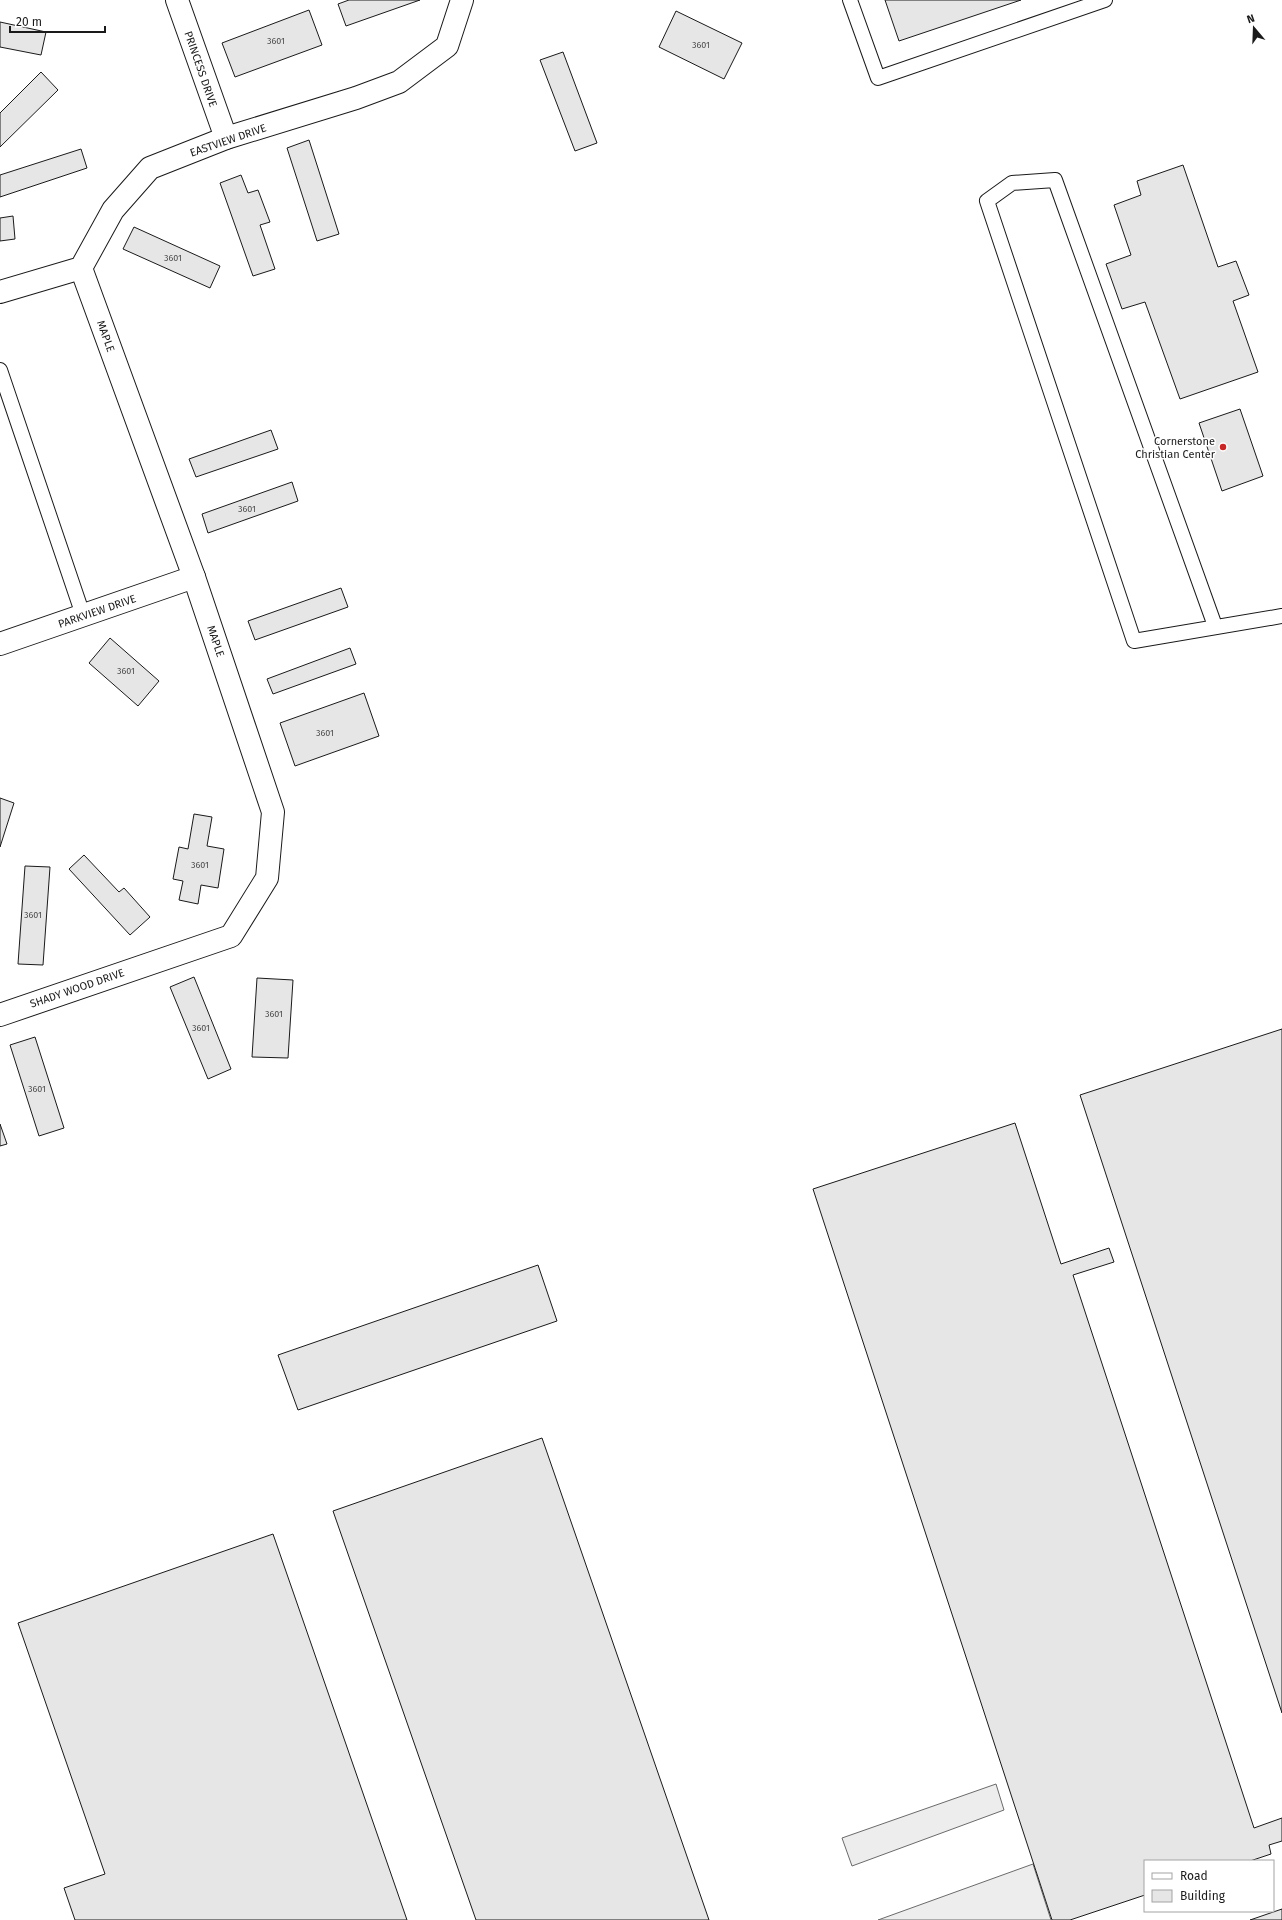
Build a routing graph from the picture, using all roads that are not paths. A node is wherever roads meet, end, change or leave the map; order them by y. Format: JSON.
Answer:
{"nodes":[{"id":1,"x":177,"y":0,"type":"edge"},
{"id":2,"x":462,"y":0,"type":"edge"},
{"id":3,"x":850,"y":0,"type":"edge"},
{"id":4,"x":1105,"y":0,"type":"edge"},
{"id":5,"x":226,"y":138,"type":"junction"},
{"id":6,"x":81,"y":268,"type":"junction"},
{"id":7,"x":0,"y":292,"type":"edge"},
{"id":8,"x":0,"y":370,"type":"edge"},
{"id":9,"x":194,"y":577,"type":"junction"},
{"id":10,"x":83,"y":615,"type":"junction"},
{"id":11,"x":1282,"y":616,"type":"edge"},
{"id":12,"x":1215,"y":626,"type":"junction"},
{"id":13,"x":0,"y":644,"type":"edge"},
{"id":14,"x":155,"y":962,"type":"joint"},
{"id":15,"x":0,"y":1014,"type":"edge"}],
"edges":[{"from":1,"to":5,"type":"street","name":"PRINCESS DRIVE"},
{"from":2,"to":5,"type":"street","name":"EASTVIEW DRIVE"},
{"from":3,"to":4,"type":"lane"},
{"from":5,"to":6,"type":"street","name":"EASTVIEW DRIVE"},
{"from":6,"to":7,"type":"street"},
{"from":6,"to":9,"type":"street","name":"MAPLE"},
{"from":8,"to":10,"type":"lane"},
{"from":9,"to":10,"type":"street","name":"PARKVIEW DRIVE"},
{"from":9,"to":14,"type":"street","name":"MAPLE"},
{"from":10,"to":13,"type":"street","name":"PARKVIEW DRIVE"},
{"from":11,"to":12,"type":"lane"},
{"from":12,"to":12,"type":"lane"},
{"from":14,"to":15,"type":"street","name":"SHADY WOOD DRIVE"}]}
